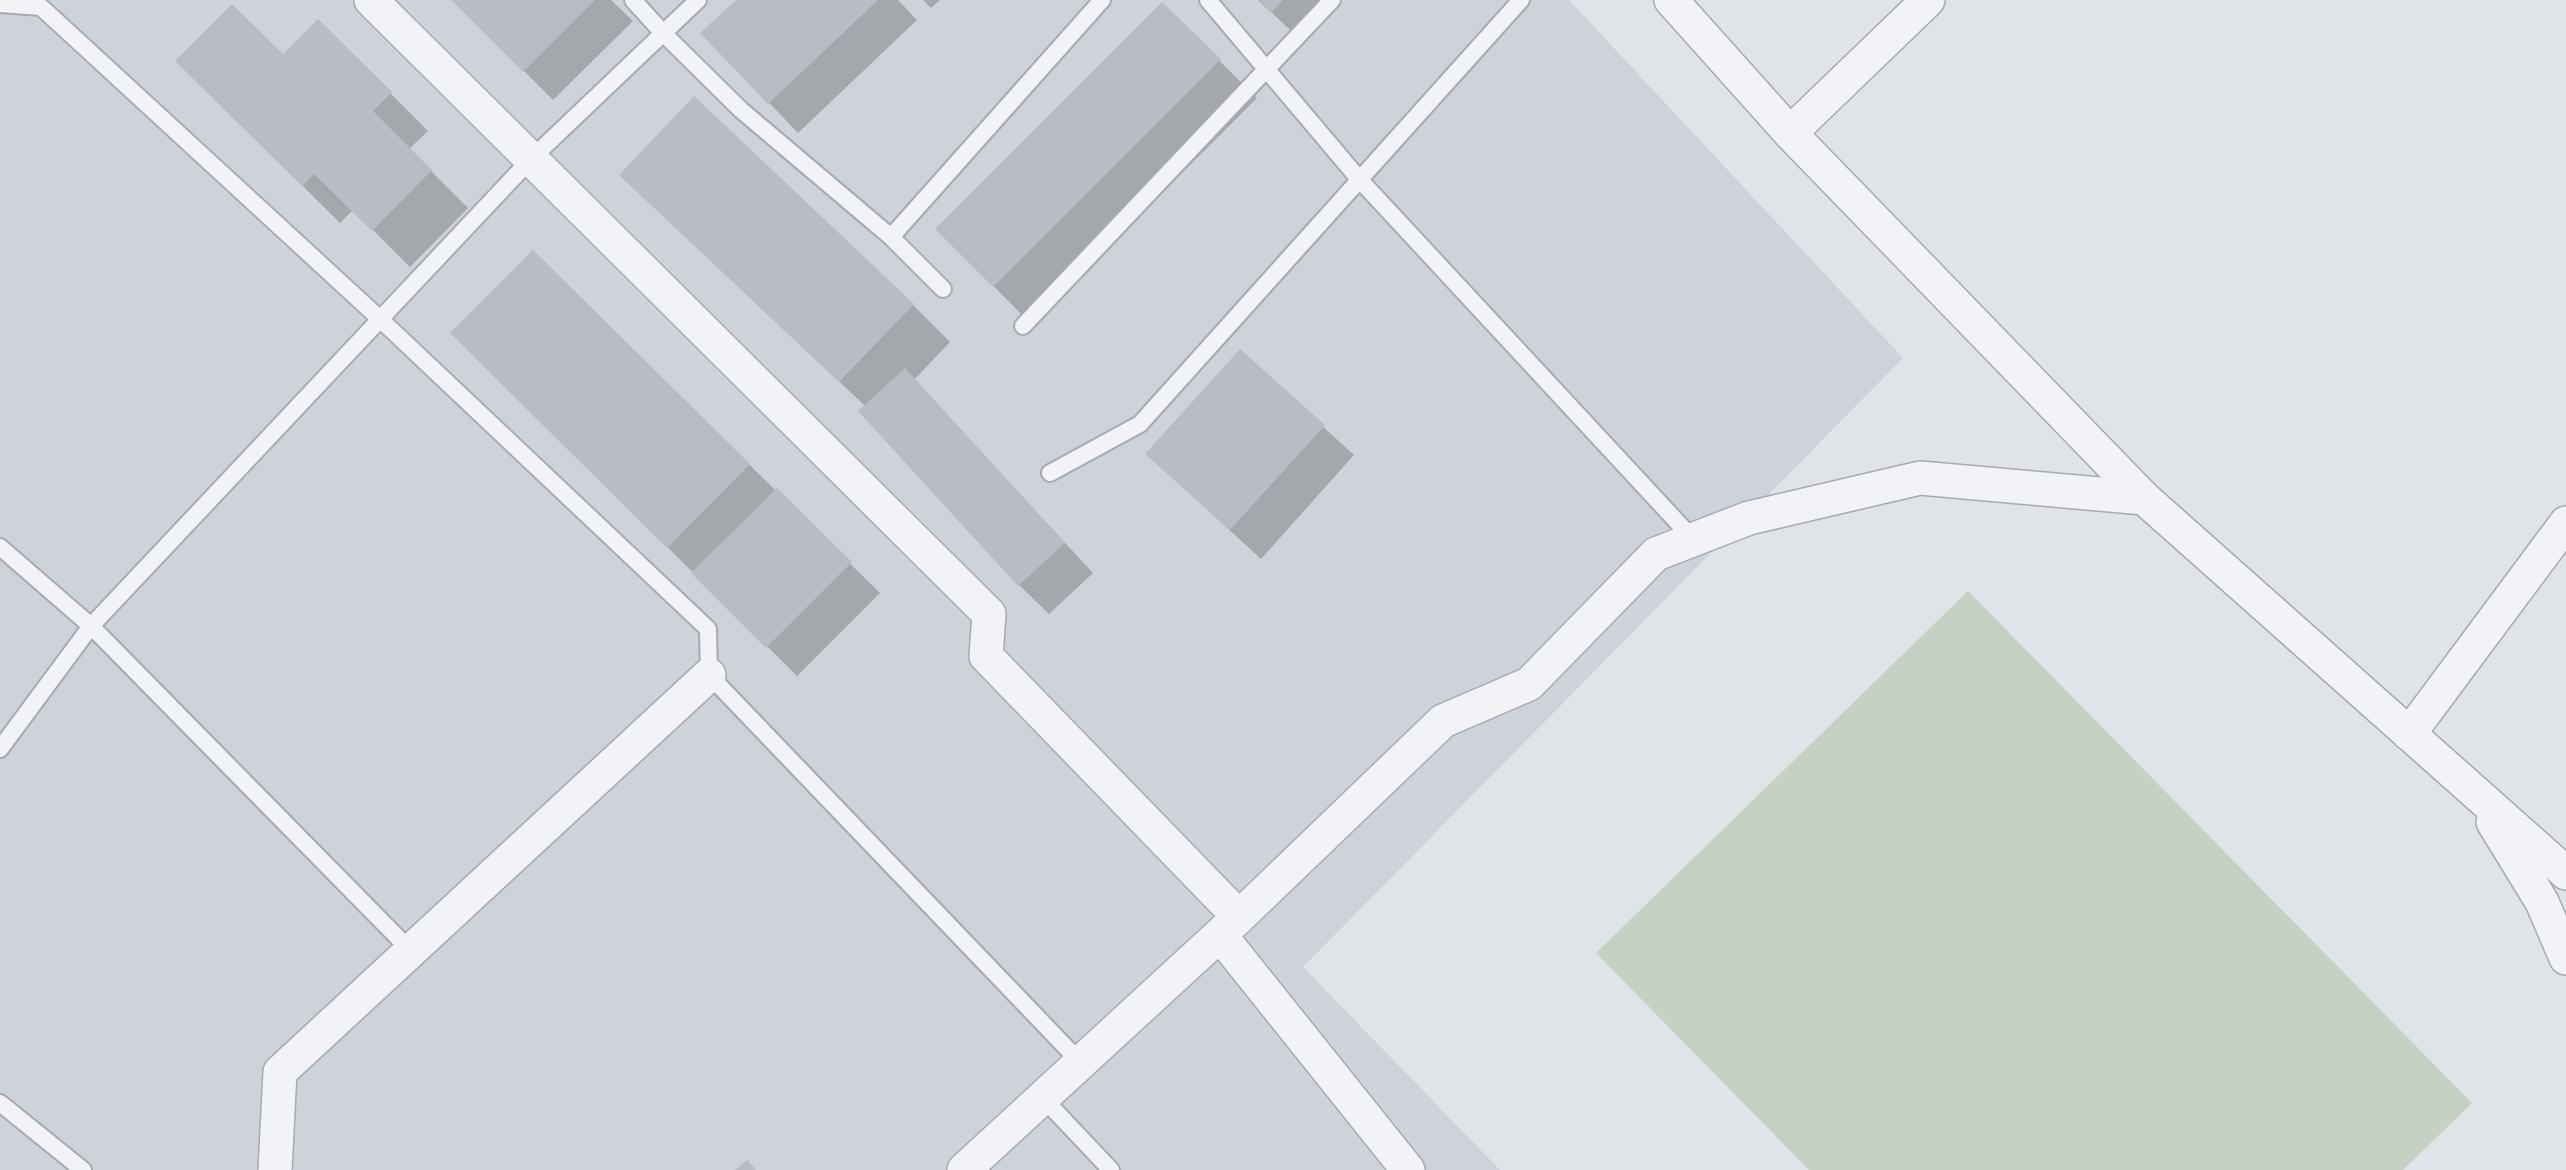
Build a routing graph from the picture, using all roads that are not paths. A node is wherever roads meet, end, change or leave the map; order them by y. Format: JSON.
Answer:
{"nodes":[{"id":1,"x":371,"y":0,"type":"edge"},
{"id":2,"x":633,"y":0,"type":"edge"},
{"id":3,"x":698,"y":0,"type":"edge"},
{"id":4,"x":1102,"y":0,"type":"edge"},
{"id":5,"x":1208,"y":0,"type":"edge"},
{"id":6,"x":1332,"y":0,"type":"edge"},
{"id":7,"x":1521,"y":0,"type":"edge"},
{"id":8,"x":1671,"y":0,"type":"edge"},
{"id":9,"x":1928,"y":0,"type":"edge"},
{"id":10,"x":0,"y":4,"type":"edge"},
{"id":11,"x":663,"y":33,"type":"junction"},
{"id":12,"x":1265,"y":68,"type":"junction"},
{"id":13,"x":1790,"y":133,"type":"junction"},
{"id":14,"x":531,"y":159,"type":"junction"},
{"id":15,"x":1359,"y":179,"type":"junction"},
{"id":16,"x":891,"y":237,"type":"junction"},
{"id":17,"x":943,"y":289,"type":"dead end"},
{"id":18,"x":380,"y":319,"type":"junction"},
{"id":19,"x":1023,"y":326,"type":"dead end"},
{"id":20,"x":1050,"y":473,"type":"dead end"},
{"id":21,"x":2144,"y":498,"type":"junction"},
{"id":22,"x":2566,"y":523,"type":"edge"},
{"id":23,"x":1694,"y":540,"type":"junction"},
{"id":24,"x":0,"y":547,"type":"edge"},
{"id":25,"x":91,"y":626,"type":"junction"},
{"id":26,"x":709,"y":675,"type":"junction"},
{"id":27,"x":2409,"y":734,"type":"junction"},
{"id":28,"x":0,"y":749,"type":"edge"},
{"id":29,"x":2474,"y":792,"type":"junction"},
{"id":30,"x":2566,"y":873,"type":"edge"},
{"id":31,"x":1230,"y":926,"type":"junction"},
{"id":32,"x":411,"y":951,"type":"junction"},
{"id":33,"x":2566,"y":958,"type":"edge"},
{"id":34,"x":1081,"y":1063,"type":"junction"},
{"id":35,"x":1043,"y":1098,"type":"junction"},
{"id":36,"x":0,"y":1103,"type":"edge"},
{"id":37,"x":83,"y":1170,"type":"edge"},
{"id":38,"x":275,"y":1170,"type":"edge"},
{"id":39,"x":964,"y":1170,"type":"edge"},
{"id":40,"x":1111,"y":1170,"type":"edge"},
{"id":41,"x":1408,"y":1170,"type":"edge"}],
"edges":[{"from":1,"to":14,"type":"street"},
{"from":2,"to":11,"type":"lane"},
{"from":3,"to":11,"type":"lane"},
{"from":4,"to":16,"type":"lane"},
{"from":5,"to":12,"type":"lane"},
{"from":6,"to":12,"type":"lane"},
{"from":7,"to":15,"type":"lane"},
{"from":8,"to":13,"type":"street"},
{"from":9,"to":13,"type":"street"},
{"from":10,"to":18,"type":"lane"},
{"from":11,"to":14,"type":"lane"},
{"from":11,"to":16,"type":"lane"},
{"from":12,"to":15,"type":"lane"},
{"from":12,"to":19,"type":"lane"},
{"from":13,"to":21,"type":"street"},
{"from":14,"to":18,"type":"lane"},
{"from":14,"to":31,"type":"street"},
{"from":15,"to":20,"type":"lane"},
{"from":15,"to":23,"type":"lane"},
{"from":16,"to":17,"type":"lane"},
{"from":18,"to":25,"type":"lane"},
{"from":18,"to":26,"type":"lane"},
{"from":21,"to":23,"type":"street"},
{"from":21,"to":27,"type":"street"},
{"from":22,"to":27,"type":"street"},
{"from":23,"to":31,"type":"street"},
{"from":24,"to":25,"type":"lane"},
{"from":25,"to":28,"type":"lane"},
{"from":25,"to":32,"type":"lane"},
{"from":26,"to":32,"type":"street"},
{"from":26,"to":34,"type":"lane"},
{"from":27,"to":29,"type":"street"},
{"from":29,"to":30,"type":"street"},
{"from":29,"to":33,"type":"street"},
{"from":31,"to":34,"type":"street"},
{"from":31,"to":41,"type":"street"},
{"from":32,"to":38,"type":"street"},
{"from":34,"to":35,"type":"street"},
{"from":35,"to":39,"type":"street"},
{"from":35,"to":40,"type":"lane"},
{"from":36,"to":37,"type":"lane"}]}
